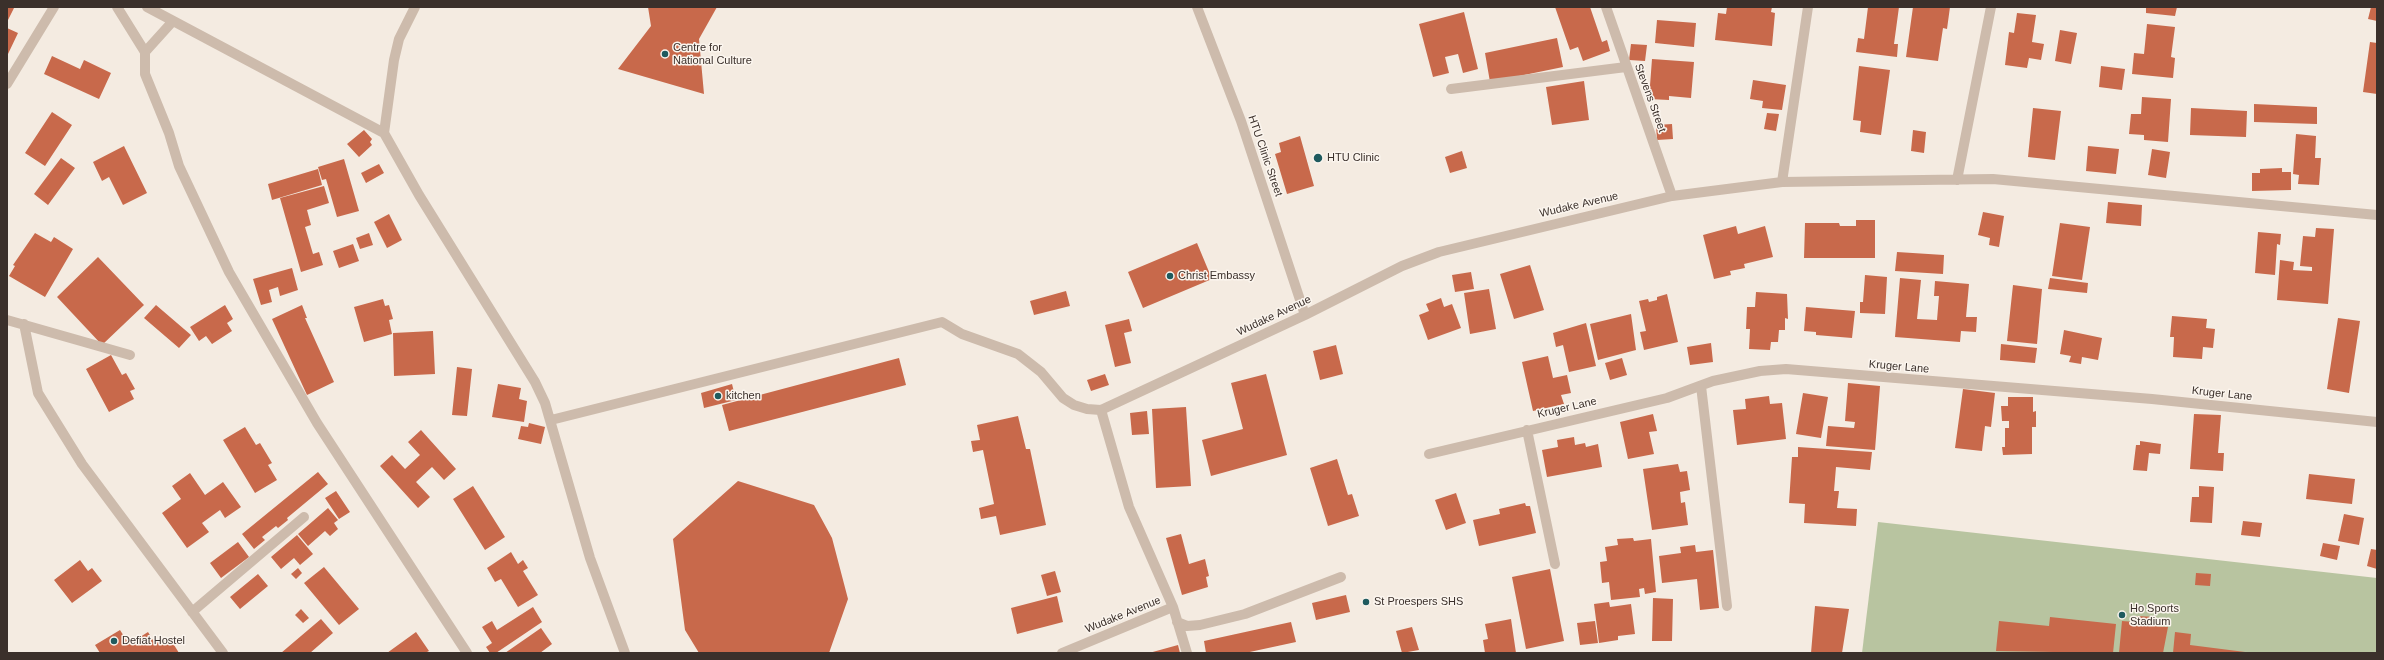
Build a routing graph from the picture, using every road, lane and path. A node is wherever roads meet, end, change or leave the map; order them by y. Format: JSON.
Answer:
{"nodes":[{"id":1,"x":54,"y":7,"type":"edge"},
{"id":2,"x":117,"y":7,"type":"edge"},
{"id":3,"x":147,"y":7,"type":"edge"},
{"id":4,"x":415,"y":7,"type":"edge"},
{"id":5,"x":1197,"y":7,"type":"edge"},
{"id":6,"x":1606,"y":7,"type":"edge"},
{"id":7,"x":1808,"y":7,"type":"edge"},
{"id":8,"x":1991,"y":7,"type":"edge"},
{"id":9,"x":173,"y":21,"type":"junction"},
{"id":10,"x":145,"y":52,"type":"junction"},
{"id":11,"x":1626,"y":67,"type":"junction"},
{"id":12,"x":7,"y":84,"type":"edge"},
{"id":13,"x":1451,"y":89,"type":"dead end"},
{"id":14,"x":384,"y":133,"type":"junction"},
{"id":15,"x":1957,"y":180,"type":"junction"},
{"id":16,"x":1782,"y":182,"type":"junction"},
{"id":17,"x":1672,"y":196,"type":"junction"},
{"id":18,"x":2377,"y":215,"type":"edge"},
{"id":19,"x":1305,"y":315,"type":"junction"},
{"id":20,"x":7,"y":320,"type":"edge"},
{"id":21,"x":24,"y":324,"type":"junction"},
{"id":22,"x":130,"y":355,"type":"dead end"},
{"id":23,"x":1701,"y":386,"type":"junction"},
{"id":24,"x":1101,"y":410,"type":"junction"},
{"id":25,"x":550,"y":420,"type":"junction"},
{"id":26,"x":2377,"y":422,"type":"edge"},
{"id":27,"x":1527,"y":430,"type":"junction"},
{"id":28,"x":1429,"y":454,"type":"dead end"},
{"id":29,"x":304,"y":517,"type":"dead end"},
{"id":30,"x":1555,"y":564,"type":"dead end"},
{"id":31,"x":1340,"y":576,"type":"dead end"},
{"id":32,"x":1727,"y":606,"type":"dead end"},
{"id":33,"x":1173,"y":607,"type":"junction"},
{"id":34,"x":192,"y":612,"type":"junction"},
{"id":35,"x":1178,"y":622,"type":"junction"},
{"id":36,"x":223,"y":653,"type":"edge"},
{"id":37,"x":467,"y":653,"type":"edge"},
{"id":38,"x":625,"y":653,"type":"edge"},
{"id":39,"x":1062,"y":653,"type":"edge"},
{"id":40,"x":1187,"y":653,"type":"edge"}],
"edges":[{"from":1,"to":12,"type":"street"},
{"from":2,"to":10,"type":"street"},
{"from":3,"to":9,"type":"street"},
{"from":4,"to":14,"type":"street"},
{"from":5,"to":19,"type":"street","name":"HTU Clinic Street"},
{"from":6,"to":11,"type":"street","name":"Stevens Street"},
{"from":7,"to":16,"type":"street"},
{"from":8,"to":15,"type":"street"},
{"from":9,"to":10,"type":"street"},
{"from":9,"to":14,"type":"street"},
{"from":10,"to":37,"type":"street"},
{"from":11,"to":13,"type":"street"},
{"from":11,"to":17,"type":"street","name":"Stevens Street"},
{"from":14,"to":25,"type":"street"},
{"from":15,"to":16,"type":"street","name":"Wudake Avenue"},
{"from":15,"to":18,"type":"street","name":"Wudake Avenue"},
{"from":16,"to":17,"type":"street","name":"Wudake Avenue"},
{"from":17,"to":19,"type":"street","name":"Wudake Avenue"},
{"from":19,"to":24,"type":"street","name":"Wudake Avenue"},
{"from":20,"to":21,"type":"street"},
{"from":21,"to":22,"type":"street"},
{"from":21,"to":34,"type":"street"},
{"from":23,"to":26,"type":"street","name":"Kruger Lane"},
{"from":23,"to":27,"type":"street","name":"Kruger Lane"},
{"from":23,"to":32,"type":"street"},
{"from":24,"to":25,"type":"street"},
{"from":24,"to":33,"type":"street","name":"Wudake Avenue"},
{"from":25,"to":38,"type":"street"},
{"from":27,"to":28,"type":"street","name":"Kruger Lane"},
{"from":27,"to":30,"type":"street"},
{"from":29,"to":34,"type":"street"},
{"from":31,"to":35,"type":"street"},
{"from":33,"to":35,"type":"street"},
{"from":33,"to":39,"type":"street","name":"Wudake Avenue"},
{"from":34,"to":36,"type":"street"},
{"from":35,"to":40,"type":"street"}]}
